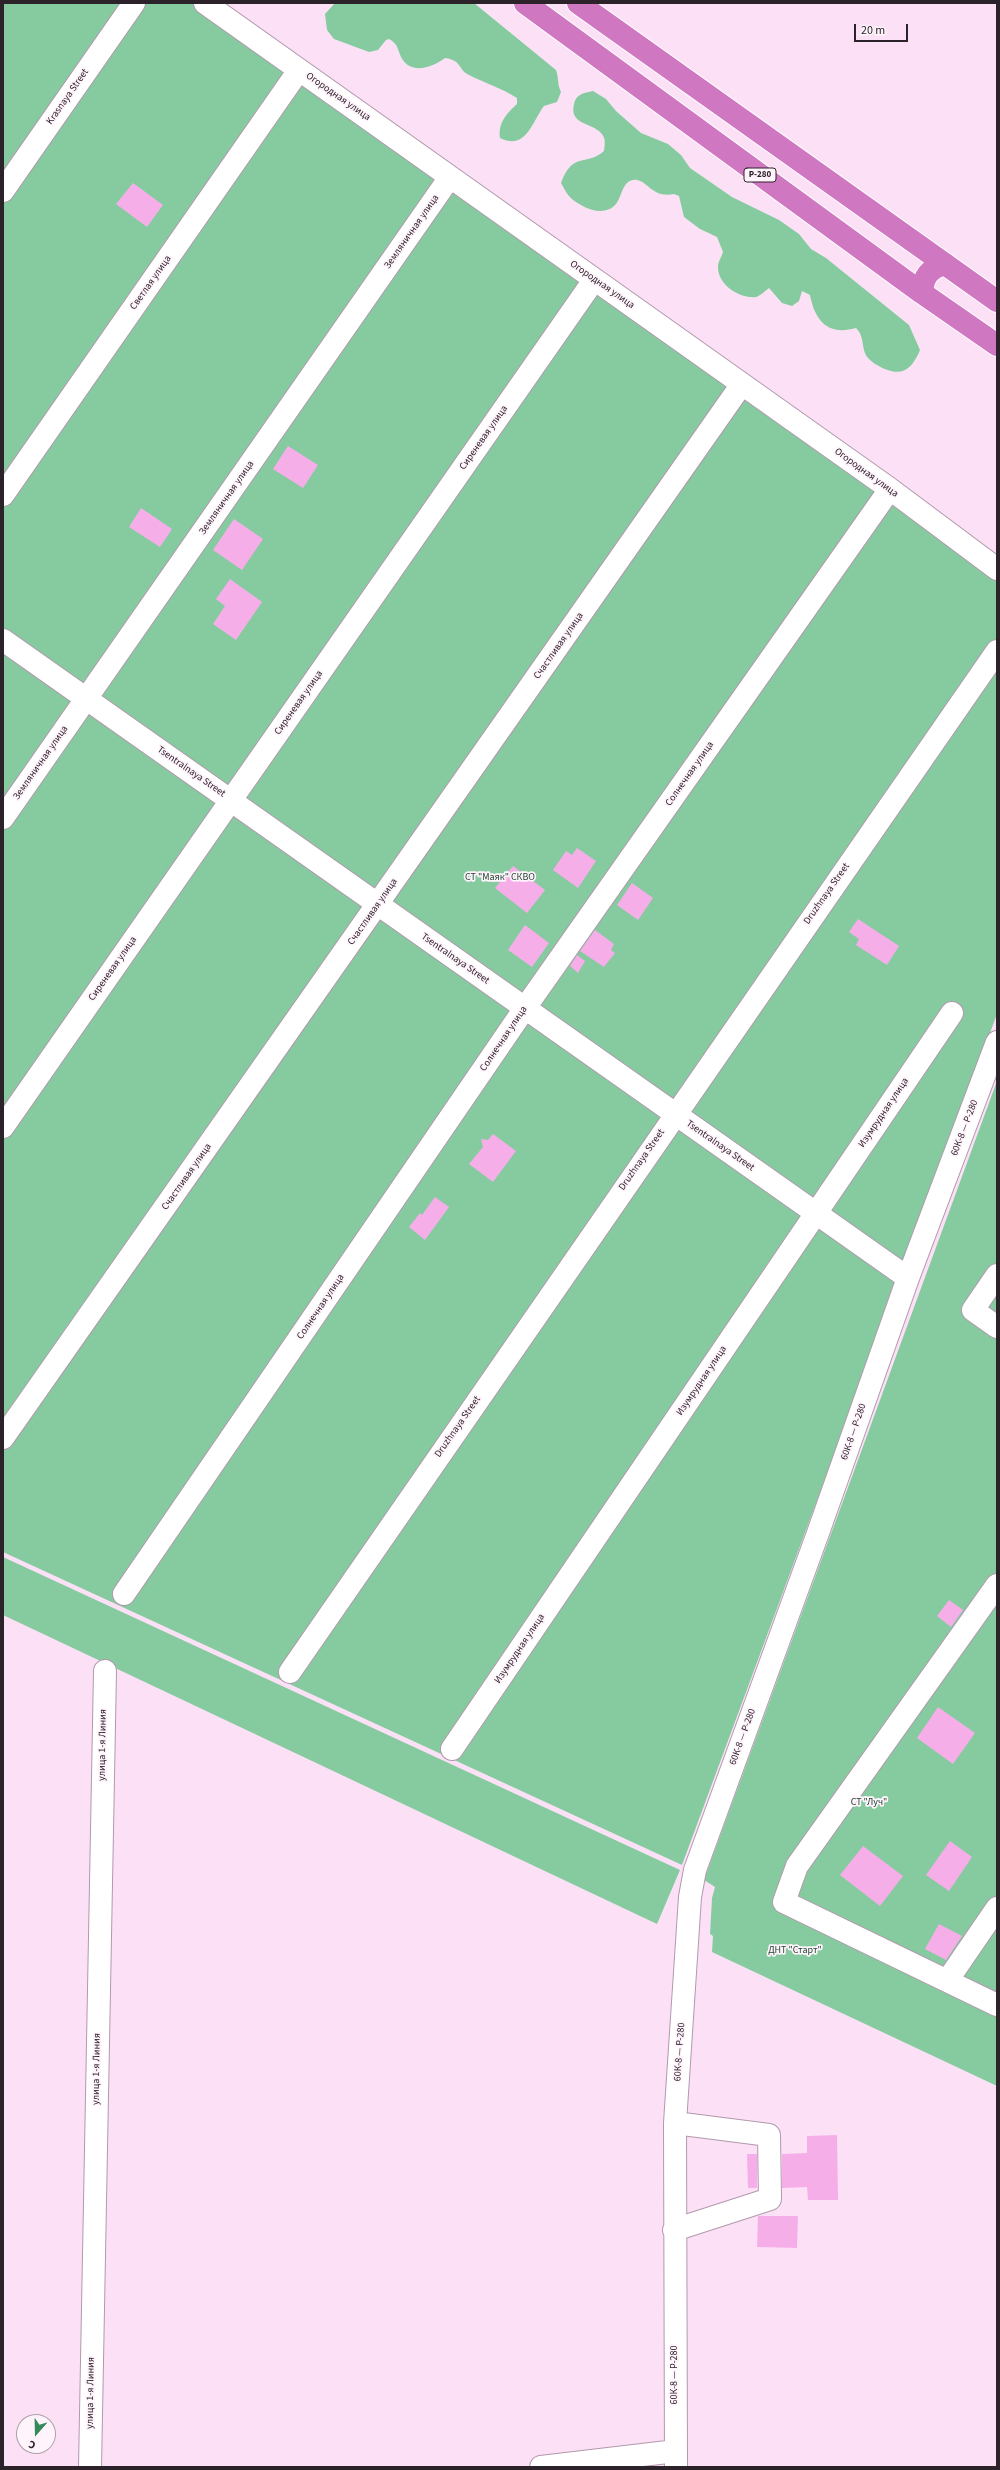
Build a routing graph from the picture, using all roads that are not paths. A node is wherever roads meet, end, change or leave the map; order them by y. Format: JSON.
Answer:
{"nodes":[{"id":1,"x":134,"y":3,"type":"edge"},
{"id":2,"x":205,"y":3,"type":"edge"},
{"id":3,"x":525,"y":3,"type":"edge"},
{"id":4,"x":578,"y":3,"type":"edge"},
{"id":5,"x":299,"y":70,"type":"junction"},
{"id":6,"x":450,"y":177,"type":"junction"},
{"id":7,"x":3,"y":191,"type":"edge"},
{"id":8,"x":945,"y":264,"type":"junction"},
{"id":9,"x":594,"y":280,"type":"junction"},
{"id":10,"x":922,"y":293,"type":"junction"},
{"id":11,"x":997,"y":301,"type":"edge"},
{"id":12,"x":997,"y":345,"type":"edge"},
{"id":13,"x":742,"y":384,"type":"junction"},
{"id":14,"x":890,"y":489,"type":"junction"},
{"id":15,"x":3,"y":496,"type":"edge"},
{"id":16,"x":997,"y":569,"type":"edge"},
{"id":17,"x":3,"y":640,"type":"edge"},
{"id":18,"x":997,"y":651,"type":"edge"},
{"id":19,"x":86,"y":699,"type":"junction"},
{"id":20,"x":231,"y":801,"type":"junction"},
{"id":21,"x":3,"y":818,"type":"edge"},
{"id":22,"x":378,"y":905,"type":"junction"},
{"id":23,"x":525,"y":1008,"type":"junction"},
{"id":24,"x":952,"y":1013,"type":"dead end"},
{"id":25,"x":997,"y":1042,"type":"edge"},
{"id":26,"x":674,"y":1114,"type":"junction"},
{"id":27,"x":3,"y":1127,"type":"edge"},
{"id":28,"x":816,"y":1213,"type":"junction"},
{"id":29,"x":997,"y":1275,"type":"edge"},
{"id":30,"x":908,"y":1278,"type":"junction"},
{"id":31,"x":997,"y":1327,"type":"edge"},
{"id":32,"x":3,"y":1438,"type":"edge"},
{"id":33,"x":997,"y":1585,"type":"edge"},
{"id":34,"x":124,"y":1594,"type":"dead end"},
{"id":35,"x":105,"y":1671,"type":"dead end"},
{"id":36,"x":290,"y":1672,"type":"dead end"},
{"id":37,"x":452,"y":1749,"type":"dead end"},
{"id":38,"x":997,"y":1908,"type":"edge"},
{"id":39,"x":947,"y":1981,"type":"junction"},
{"id":40,"x":997,"y":2005,"type":"edge"},
{"id":41,"x":675,"y":2123,"type":"junction"},
{"id":42,"x":674,"y":2230,"type":"junction"},
{"id":43,"x":676,"y":2459,"type":"edge"},
{"id":44,"x":90,"y":2467,"type":"edge"},
{"id":45,"x":541,"y":2467,"type":"edge"}],
"edges":[{"from":1,"to":7,"type":"street","name":"Krasnaya Street"},
{"from":2,"to":5,"type":"street","name":"Огородная улица"},
{"from":3,"to":10,"type":"highway","number":"Р-280"},
{"from":4,"to":8,"type":"highway"},
{"from":5,"to":6,"type":"street","name":"Огородная улица"},
{"from":5,"to":15,"type":"street","name":"Светлая улица"},
{"from":6,"to":9,"type":"street","name":"Огородная улица"},
{"from":6,"to":19,"type":"street","name":"Земляничная улица"},
{"from":8,"to":10,"type":"highway"},
{"from":8,"to":11,"type":"highway"},
{"from":9,"to":13,"type":"street","name":"Огородная улица"},
{"from":9,"to":20,"type":"street","name":"Сиреневая улица"},
{"from":10,"to":12,"type":"highway","number":"Р-280"},
{"from":13,"to":14,"type":"street","name":"Огородная улица"},
{"from":13,"to":22,"type":"street","name":"Счастливая улица"},
{"from":14,"to":16,"type":"street","name":"Огородная улица"},
{"from":14,"to":23,"type":"street","name":"Солнечная улица"},
{"from":17,"to":19,"type":"street","name":"Tsentralnaya Street"},
{"from":18,"to":26,"type":"street","name":"Druzhnaya Street"},
{"from":19,"to":20,"type":"street","name":"Tsentralnaya Street"},
{"from":19,"to":21,"type":"street","name":"Земляничная улица"},
{"from":20,"to":22,"type":"street","name":"Tsentralnaya Street"},
{"from":20,"to":27,"type":"street","name":"Сиреневая улица"},
{"from":22,"to":23,"type":"street","name":"Tsentralnaya Street"},
{"from":22,"to":32,"type":"street","name":"Счастливая улица"},
{"from":23,"to":26,"type":"street","name":"Tsentralnaya Street"},
{"from":23,"to":34,"type":"street","name":"Солнечная улица"},
{"from":24,"to":28,"type":"street","name":"Изумрудная улица"},
{"from":25,"to":30,"type":"street","name":"60К-8 — Р-280"},
{"from":26,"to":28,"type":"street","name":"Tsentralnaya Street"},
{"from":26,"to":36,"type":"street","name":"Druzhnaya Street"},
{"from":28,"to":30,"type":"street","name":"Tsentralnaya Street"},
{"from":28,"to":37,"type":"street","name":"Изумрудная улица"},
{"from":29,"to":31,"type":"street"},
{"from":30,"to":41,"type":"street","name":"60К-8 — Р-280"},
{"from":33,"to":39,"type":"street"},
{"from":35,"to":44,"type":"street","name":"улица 1-я Линия"},
{"from":38,"to":39,"type":"street"},
{"from":39,"to":40,"type":"street"},
{"from":41,"to":42,"type":"street","name":"60К-8 — Р-280"},
{"from":41,"to":42,"type":"street"},
{"from":42,"to":43,"type":"street","name":"60К-8 — Р-280"},
{"from":43,"to":45,"type":"street"}]}
